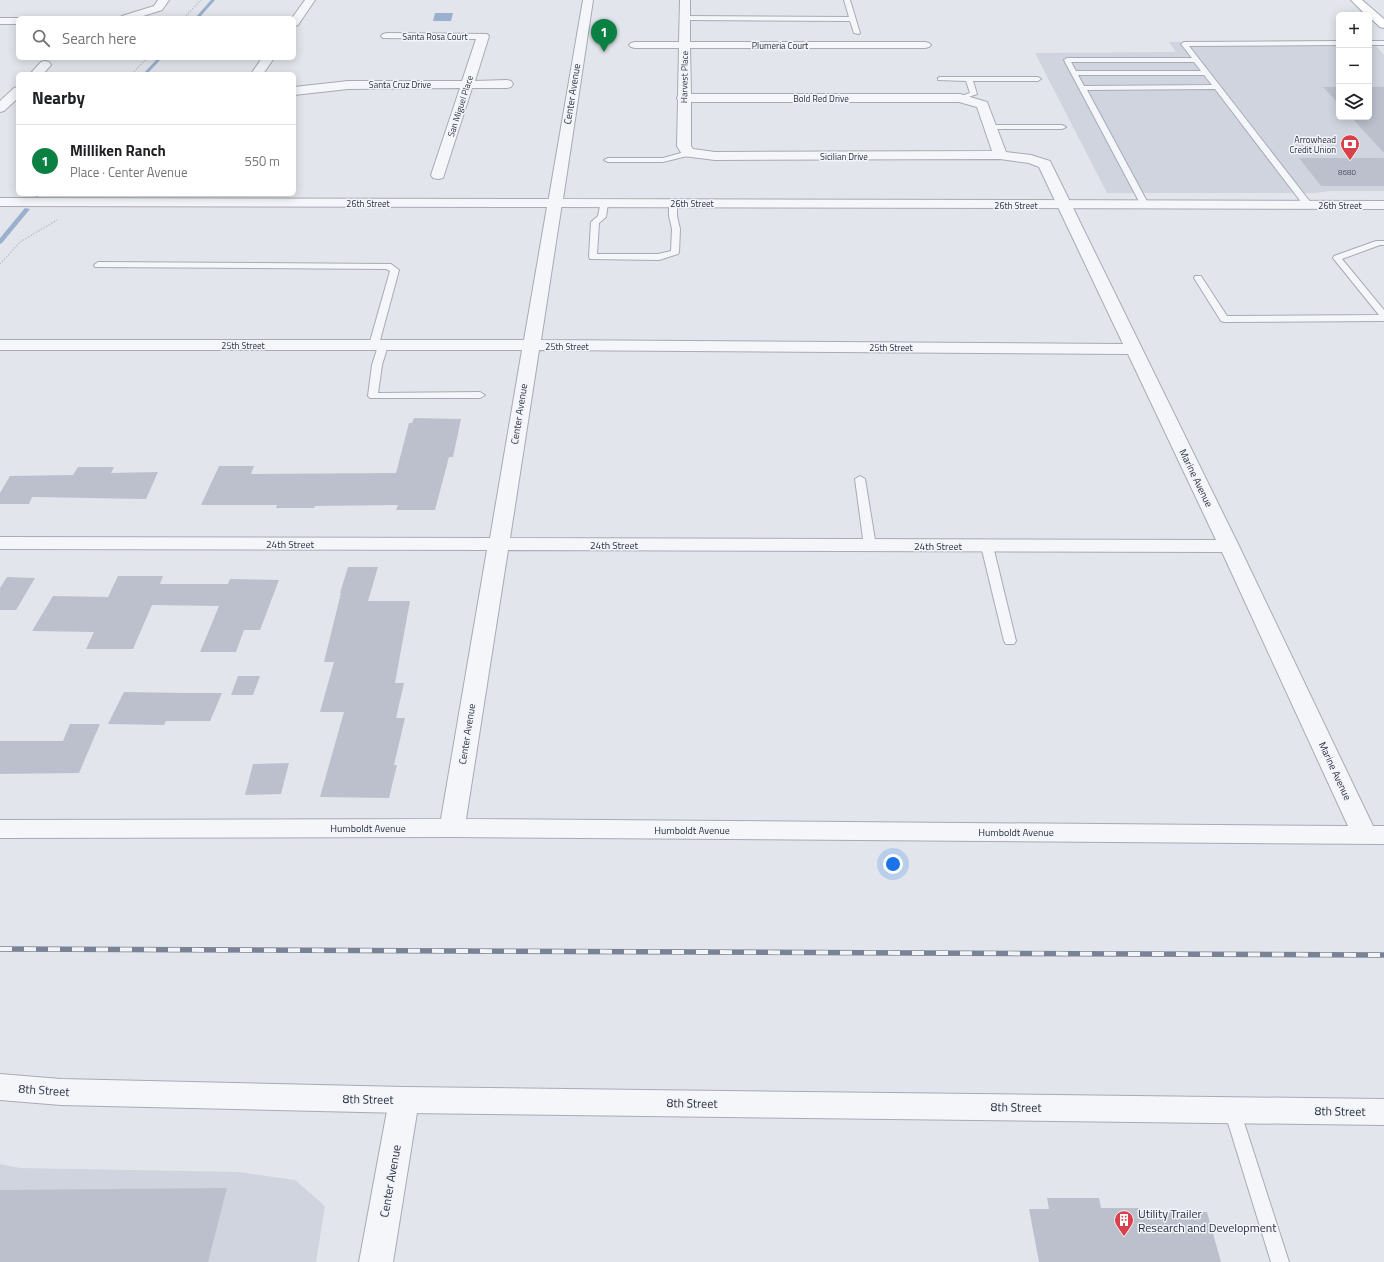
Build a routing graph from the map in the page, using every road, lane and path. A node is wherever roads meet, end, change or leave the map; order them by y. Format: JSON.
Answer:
{"nodes":[{"id":1,"x":164,"y":0,"type":"edge"},
{"id":2,"x":201,"y":0,"type":"edge"},
{"id":3,"x":310,"y":0,"type":"edge"},
{"id":4,"x":588,"y":0,"type":"edge"},
{"id":5,"x":685,"y":0,"type":"edge"},
{"id":6,"x":847,"y":0,"type":"edge"},
{"id":7,"x":1356,"y":0,"type":"edge"},
{"id":8,"x":132,"y":16,"type":"edge"},
{"id":9,"x":186,"y":16,"type":"edge"},
{"id":10,"x":686,"y":18,"type":"junction"},
{"id":11,"x":853,"y":19,"type":"junction"},
{"id":12,"x":296,"y":20,"type":"edge"},
{"id":13,"x":0,"y":21,"type":"edge"},
{"id":14,"x":16,"y":21,"type":"edge"},
{"id":15,"x":1384,"y":25,"type":"edge"},
{"id":16,"x":857,"y":33,"type":"dead end"},
{"id":17,"x":387,"y":36,"type":"dead end"},
{"id":18,"x":483,"y":36,"type":"joint"},
{"id":19,"x":1336,"y":43,"type":"edge"},
{"id":20,"x":1372,"y":43,"type":"edge"},
{"id":21,"x":1384,"y":43,"type":"edge"},
{"id":22,"x":925,"y":44,"type":"dead end"},
{"id":23,"x":635,"y":45,"type":"dead end"},
{"id":24,"x":684,"y":45,"type":"junction"},
{"id":25,"x":145,"y":60,"type":"edge"},
{"id":26,"x":267,"y":60,"type":"edge"},
{"id":27,"x":1196,"y":60,"type":"junction"},
{"id":28,"x":45,"y":65,"type":"dead end"},
{"id":29,"x":38,"y":72,"type":"edge"},
{"id":30,"x":134,"y":72,"type":"edge"},
{"id":31,"x":258,"y":72,"type":"edge"},
{"id":32,"x":1074,"y":73,"type":"junction"},
{"id":33,"x":1207,"y":74,"type":"junction"},
{"id":34,"x":940,"y":79,"type":"dead end"},
{"id":35,"x":969,"y":79,"type":"junction"},
{"id":36,"x":1038,"y":79,"type":"dead end"},
{"id":37,"x":468,"y":84,"type":"junction"},
{"id":38,"x":507,"y":84,"type":"dead end"},
{"id":39,"x":1217,"y":87,"type":"junction"},
{"id":40,"x":1083,"y":88,"type":"junction"},
{"id":41,"x":296,"y":91,"type":"edge"},
{"id":42,"x":10,"y":95,"type":"edge"},
{"id":43,"x":683,"y":98,"type":"junction"},
{"id":44,"x":960,"y":98,"type":"junction"},
{"id":45,"x":0,"y":108,"type":"edge"},
{"id":46,"x":991,"y":127,"type":"junction"},
{"id":47,"x":1062,"y":127,"type":"dead end"},
{"id":48,"x":688,"y":153,"type":"junction"},
{"id":49,"x":1000,"y":155,"type":"junction"},
{"id":50,"x":608,"y":160,"type":"dead end"},
{"id":51,"x":438,"y":175,"type":"dead end"},
{"id":52,"x":0,"y":202,"type":"edge"},
{"id":53,"x":76,"y":202,"type":"junction"},
{"id":54,"x":555,"y":202,"type":"junction"},
{"id":55,"x":604,"y":203,"type":"junction"},
{"id":56,"x":673,"y":203,"type":"junction"},
{"id":57,"x":1145,"y":205,"type":"junction"},
{"id":58,"x":1308,"y":205,"type":"junction"},
{"id":59,"x":1384,"y":205,"type":"edge"},
{"id":60,"x":1064,"y":206,"type":"junction"},
{"id":61,"x":1384,"y":242,"type":"edge"},
{"id":62,"x":0,"y":264,"type":"edge"},
{"id":63,"x":98,"y":265,"type":"dead end"},
{"id":64,"x":1198,"y":278,"type":"dead end"},
{"id":65,"x":1384,"y":317,"type":"edge"},
{"id":66,"x":0,"y":345,"type":"edge"},
{"id":67,"x":378,"y":345,"type":"junction"},
{"id":68,"x":531,"y":345,"type":"junction"},
{"id":69,"x":1134,"y":349,"type":"junction"},
{"id":70,"x":480,"y":395,"type":"dead end"},
{"id":71,"x":860,"y":479,"type":"dead end"},
{"id":72,"x":0,"y":543,"type":"edge"},
{"id":73,"x":498,"y":544,"type":"junction"},
{"id":74,"x":870,"y":546,"type":"junction"},
{"id":75,"x":987,"y":546,"type":"junction"},
{"id":76,"x":1229,"y":546,"type":"junction"},
{"id":77,"x":1010,"y":640,"type":"dead end"},
{"id":78,"x":452,"y":828,"type":"junction"},
{"id":79,"x":0,"y":829,"type":"edge"},
{"id":80,"x":1374,"y":835,"type":"edge"},
{"id":81,"x":0,"y":1087,"type":"edge"},
{"id":82,"x":404,"y":1100,"type":"junction"},
{"id":83,"x":1232,"y":1110,"type":"junction"},
{"id":84,"x":1384,"y":1112,"type":"edge"},
{"id":85,"x":376,"y":1262,"type":"edge"},
{"id":86,"x":1280,"y":1262,"type":"edge"}],
"edges":[{"from":1,"to":8,"type":"street"},
{"from":2,"to":9,"type":"path"},
{"from":3,"to":12,"type":"street"},
{"from":4,"to":54,"type":"street","name":"Center Avenue"},
{"from":5,"to":10,"type":"street","name":"Harvest Place"},
{"from":6,"to":11,"type":"lane"},
{"from":7,"to":15,"type":"main road"},
{"from":10,"to":11,"type":"lane"},
{"from":10,"to":24,"type":"street","name":"Harvest Place"},
{"from":11,"to":16,"type":"lane"},
{"from":13,"to":14,"type":"street"},
{"from":17,"to":18,"type":"street","name":"Santa Rosa Court"},
{"from":18,"to":37,"type":"street","name":"San Miguel Place"},
{"from":19,"to":27,"type":"lane"},
{"from":20,"to":21,"type":"lane"},
{"from":22,"to":24,"type":"street","name":"Plumeria Court"},
{"from":23,"to":24,"type":"street","name":"Plumeria Court"},
{"from":24,"to":43,"type":"street","name":"Harvest Place"},
{"from":25,"to":30,"type":"path"},
{"from":26,"to":31,"type":"street"},
{"from":27,"to":32,"type":"lane"},
{"from":27,"to":33,"type":"lane"},
{"from":28,"to":29,"type":"street"},
{"from":32,"to":33,"type":"lane"},
{"from":32,"to":40,"type":"lane"},
{"from":33,"to":39,"type":"lane"},
{"from":34,"to":35,"type":"lane"},
{"from":35,"to":36,"type":"lane"},
{"from":35,"to":44,"type":"lane"},
{"from":37,"to":38,"type":"street","name":"Santa Cruz Drive"},
{"from":37,"to":41,"type":"street","name":"Santa Cruz Drive"},
{"from":37,"to":51,"type":"street","name":"San Miguel Place"},
{"from":39,"to":40,"type":"lane"},
{"from":39,"to":58,"type":"lane"},
{"from":40,"to":57,"type":"lane"},
{"from":42,"to":45,"type":"street"},
{"from":43,"to":44,"type":"street","name":"Bold Red Drive"},
{"from":43,"to":48,"type":"street","name":"Harvest Place"},
{"from":44,"to":46,"type":"street","name":"Bold Red Drive"},
{"from":46,"to":47,"type":"lane"},
{"from":46,"to":49,"type":"street"},
{"from":48,"to":49,"type":"street","name":"Sicilian Drive"},
{"from":48,"to":50,"type":"lane"},
{"from":49,"to":60,"type":"street","name":"Marine Avenue"},
{"from":52,"to":53,"type":"street","name":"26th Street"},
{"from":53,"to":54,"type":"street","name":"26th Street"},
{"from":53,"to":62,"type":"path"},
{"from":54,"to":55,"type":"street","name":"26th Street"},
{"from":54,"to":68,"type":"street","name":"Center Avenue"},
{"from":55,"to":56,"type":"street","name":"26th Street"},
{"from":55,"to":56,"type":"lane"},
{"from":56,"to":60,"type":"street","name":"26th Street"},
{"from":57,"to":58,"type":"street","name":"26th Street"},
{"from":57,"to":60,"type":"street","name":"26th Street"},
{"from":58,"to":59,"type":"street","name":"26th Street"},
{"from":60,"to":69,"type":"street","name":"Marine Avenue"},
{"from":61,"to":65,"type":"lane"},
{"from":63,"to":67,"type":"lane"},
{"from":64,"to":65,"type":"lane"},
{"from":66,"to":67,"type":"street","name":"25th Street"},
{"from":67,"to":68,"type":"street","name":"25th Street"},
{"from":67,"to":70,"type":"lane"},
{"from":68,"to":69,"type":"street","name":"25th Street"},
{"from":68,"to":73,"type":"street","name":"Center Avenue"},
{"from":69,"to":76,"type":"street","name":"Marine Avenue"},
{"from":71,"to":74,"type":"lane"},
{"from":72,"to":73,"type":"street","name":"24th Street"},
{"from":73,"to":74,"type":"street","name":"24th Street"},
{"from":73,"to":78,"type":"street","name":"Center Avenue"},
{"from":74,"to":75,"type":"street","name":"24th Street"},
{"from":75,"to":76,"type":"street","name":"24th Street"},
{"from":75,"to":77,"type":"lane"},
{"from":76,"to":80,"type":"street","name":"Marine Avenue"},
{"from":78,"to":79,"type":"street","name":"Humboldt Avenue"},
{"from":78,"to":80,"type":"street","name":"Humboldt Avenue"},
{"from":81,"to":82,"type":"street","name":"8th Street"},
{"from":82,"to":83,"type":"street","name":"8th Street"},
{"from":82,"to":85,"type":"street","name":"Center Avenue"},
{"from":83,"to":84,"type":"street","name":"8th Street"},
{"from":83,"to":86,"type":"lane"}]}
